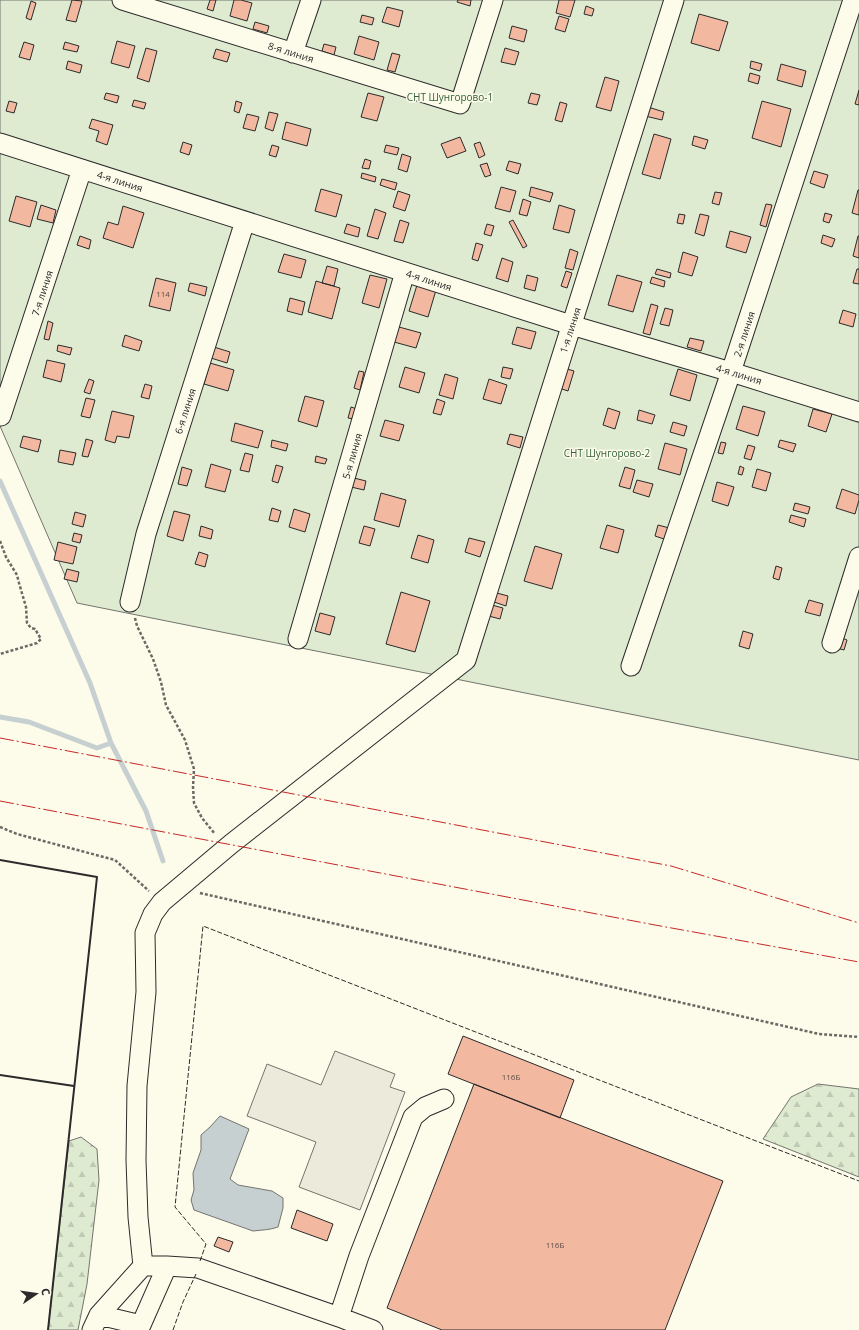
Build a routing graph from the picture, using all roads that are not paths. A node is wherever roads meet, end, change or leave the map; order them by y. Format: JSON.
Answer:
{"nodes":[{"id":1,"x":311,"y":0,"type":"edge"},
{"id":2,"x":493,"y":0,"type":"edge"},
{"id":3,"x":674,"y":0,"type":"edge"},
{"id":4,"x":853,"y":0,"type":"edge"},
{"id":5,"x":131,"y":1,"type":"edge"},
{"id":6,"x":293,"y":53,"type":"junction"},
{"id":7,"x":0,"y":143,"type":"edge"},
{"id":8,"x":82,"y":169,"type":"junction"},
{"id":9,"x":245,"y":221,"type":"junction"},
{"id":10,"x":406,"y":272,"type":"junction"},
{"id":11,"x":571,"y":325,"type":"junction"},
{"id":12,"x":731,"y":372,"type":"junction"},
{"id":13,"x":859,"y":412,"type":"edge"},
{"id":14,"x":1,"y":416,"type":"edge"},
{"id":15,"x":859,"y":557,"type":"edge"},
{"id":16,"x":130,"y":602,"type":"road end"},
{"id":17,"x":298,"y":639,"type":"dead end"},
{"id":18,"x":832,"y":643,"type":"dead end"},
{"id":19,"x":630,"y":666,"type":"dead end"},
{"id":20,"x":444,"y":1099,"type":"dead end"},
{"id":21,"x":143,"y":1266,"type":"junction"},
{"id":22,"x":167,"y":1266,"type":"junction"},
{"id":23,"x":339,"y":1317,"type":"junction"},
{"id":24,"x":95,"y":1323,"type":"edge"},
{"id":25,"x":373,"y":1330,"type":"edge"}],
"edges":[{"from":1,"to":6,"type":"street"},
{"from":2,"to":6,"type":"street","name":"8-я линия"},
{"from":3,"to":11,"type":"street","name":"1-я линия"},
{"from":4,"to":12,"type":"street","name":"2-я линия"},
{"from":5,"to":6,"type":"street","name":"8-я линия"},
{"from":7,"to":8,"type":"street","name":"4-я линия"},
{"from":8,"to":9,"type":"street","name":"4-я линия"},
{"from":8,"to":14,"type":"street","name":"7-я линия"},
{"from":9,"to":10,"type":"street","name":"4-я линия"},
{"from":9,"to":16,"type":"street","name":"6-я линия"},
{"from":10,"to":11,"type":"street","name":"4-я линия"},
{"from":10,"to":17,"type":"street","name":"5-я линия"},
{"from":11,"to":12,"type":"street","name":"4-я линия"},
{"from":11,"to":21,"type":"street","name":"1-я линия"},
{"from":12,"to":13,"type":"street","name":"4-я линия"},
{"from":12,"to":19,"type":"street","name":"2-я линия"},
{"from":15,"to":18,"type":"street"},
{"from":20,"to":23,"type":"street"},
{"from":21,"to":22,"type":"street"},
{"from":21,"to":24,"type":"street"},
{"from":22,"to":23,"type":"street"},
{"from":22,"to":24,"type":"street"},
{"from":23,"to":25,"type":"street"}]}
